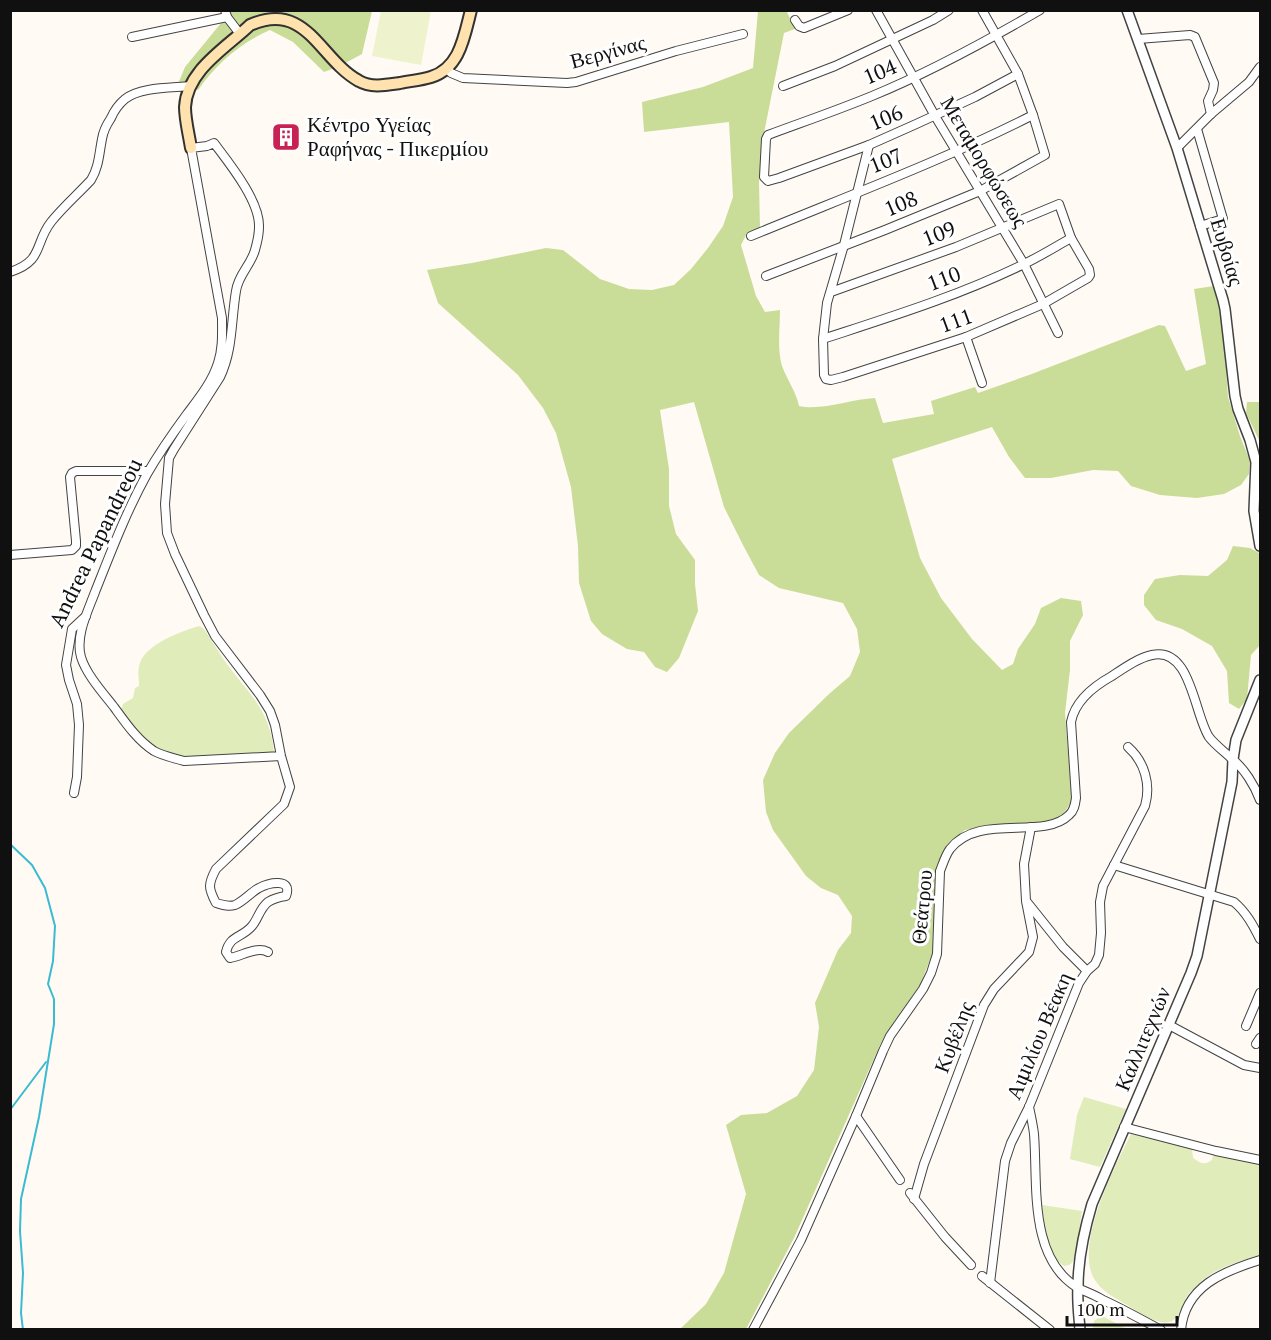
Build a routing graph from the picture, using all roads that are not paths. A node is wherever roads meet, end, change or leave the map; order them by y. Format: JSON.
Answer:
{"nodes":[{"id":1,"x":471,"y":10,"type":"edge"},
{"id":2,"x":848,"y":10,"type":"edge"},
{"id":3,"x":876,"y":10,"type":"edge"},
{"id":4,"x":949,"y":10,"type":"edge"},
{"id":5,"x":982,"y":10,"type":"edge"},
{"id":6,"x":1040,"y":10,"type":"edge"},
{"id":7,"x":1127,"y":10,"type":"edge"},
{"id":8,"x":226,"y":14,"type":"edge"},
{"id":9,"x":795,"y":20,"type":"dead end"},
{"id":10,"x":240,"y":34,"type":"junction"},
{"id":11,"x":743,"y":34,"type":"dead end"},
{"id":12,"x":997,"y":35,"type":"junction"},
{"id":13,"x":132,"y":37,"type":"dead end"},
{"id":14,"x":891,"y":39,"type":"junction"},
{"id":15,"x":1138,"y":39,"type":"junction"},
{"id":16,"x":1260,"y":67,"type":"edge"},
{"id":17,"x":447,"y":69,"type":"junction"},
{"id":18,"x":1018,"y":74,"type":"junction"},
{"id":19,"x":914,"y":78,"type":"junction"},
{"id":20,"x":190,"y":86,"type":"junction"},
{"id":21,"x":783,"y":86,"type":"dead end"},
{"id":22,"x":1211,"y":114,"type":"junction"},
{"id":23,"x":1033,"y":115,"type":"junction"},
{"id":24,"x":935,"y":116,"type":"junction"},
{"id":25,"x":1197,"y":129,"type":"junction"},
{"id":26,"x":869,"y":145,"type":"junction"},
{"id":27,"x":191,"y":148,"type":"junction"},
{"id":28,"x":1177,"y":148,"type":"junction"},
{"id":29,"x":956,"y":151,"type":"junction"},
{"id":30,"x":764,"y":177,"type":"joint"},
{"id":31,"x":980,"y":191,"type":"junction"},
{"id":32,"x":857,"y":192,"type":"junction"},
{"id":33,"x":1200,"y":226,"type":"junction"},
{"id":34,"x":1003,"y":227,"type":"junction"},
{"id":35,"x":751,"y":236,"type":"dead end"},
{"id":36,"x":1071,"y":238,"type":"junction"},
{"id":37,"x":844,"y":245,"type":"junction"},
{"id":38,"x":1024,"y":264,"type":"junction"},
{"id":39,"x":10,"y":272,"type":"edge"},
{"id":40,"x":766,"y":276,"type":"dead end"},
{"id":41,"x":831,"y":292,"type":"junction"},
{"id":42,"x":1043,"y":304,"type":"junction"},
{"id":43,"x":1058,"y":333,"type":"dead end"},
{"id":44,"x":966,"y":337,"type":"junction"},
{"id":45,"x":823,"y":339,"type":"junction"},
{"id":46,"x":982,"y":383,"type":"dead end"},
{"id":47,"x":148,"y":471,"type":"junction"},
{"id":48,"x":1260,"y":546,"type":"edge"},
{"id":49,"x":10,"y":555,"type":"edge"},
{"id":50,"x":86,"y":616,"type":"junction"},
{"id":51,"x":1260,"y":680,"type":"edge"},
{"id":52,"x":1128,"y":747,"type":"dead end"},
{"id":53,"x":281,"y":756,"type":"junction"},
{"id":54,"x":1233,"y":759,"type":"junction"},
{"id":55,"x":74,"y":792,"type":"dead end"},
{"id":56,"x":1260,"y":800,"type":"edge"},
{"id":57,"x":1031,"y":827,"type":"junction"},
{"id":58,"x":1114,"y":865,"type":"junction"},
{"id":59,"x":1209,"y":895,"type":"junction"},
{"id":60,"x":1026,"y":901,"type":"junction"},
{"id":61,"x":1260,"y":939,"type":"edge"},
{"id":62,"x":268,"y":952,"type":"dead end"},
{"id":63,"x":1087,"y":972,"type":"junction"},
{"id":64,"x":1260,"y":993,"type":"edge"},
{"id":65,"x":1169,"y":1025,"type":"junction"},
{"id":66,"x":1246,"y":1026,"type":"dead end"},
{"id":67,"x":1260,"y":1068,"type":"edge"},
{"id":68,"x":1029,"y":1107,"type":"junction"},
{"id":69,"x":856,"y":1116,"type":"junction"},
{"id":70,"x":1124,"y":1127,"type":"junction"},
{"id":71,"x":1260,"y":1160,"type":"edge"},
{"id":72,"x":900,"y":1180,"type":"dead end"},
{"id":73,"x":1260,"y":1260,"type":"edge"},
{"id":74,"x":971,"y":1265,"type":"dead end"},
{"id":75,"x":982,"y":1276,"type":"dead end"},
{"id":76,"x":990,"y":1283,"type":"junction"},
{"id":77,"x":1077,"y":1287,"type":"junction"},
{"id":78,"x":753,"y":1329,"type":"edge"},
{"id":79,"x":1050,"y":1329,"type":"edge"},
{"id":80,"x":1080,"y":1329,"type":"edge"},
{"id":81,"x":1161,"y":1329,"type":"edge"},
{"id":82,"x":1181,"y":1329,"type":"edge"}],
"edges":[{"from":1,"to":17,"type":"main road"},
{"from":2,"to":9,"type":"street"},
{"from":3,"to":14,"type":"street","name":"Μεταμορφώσεως"},
{"from":4,"to":14,"type":"street"},
{"from":5,"to":12,"type":"street"},
{"from":6,"to":12,"type":"street","name":"104"},
{"from":7,"to":15,"type":"street","name":"Ευβοίας"},
{"from":8,"to":10,"type":"street"},
{"from":8,"to":13,"type":"street"},
{"from":10,"to":17,"type":"main road"},
{"from":10,"to":20,"type":"main road"},
{"from":11,"to":17,"type":"street","name":"Βεργίνας"},
{"from":12,"to":18,"type":"street"},
{"from":12,"to":19,"type":"street","name":"104"},
{"from":14,"to":19,"type":"street","name":"Μεταμορφώσεως"},
{"from":14,"to":21,"type":"street"},
{"from":15,"to":22,"type":"street"},
{"from":15,"to":28,"type":"street","name":"Ευβοίας"},
{"from":16,"to":22,"type":"street"},
{"from":18,"to":23,"type":"street"},
{"from":18,"to":24,"type":"street","name":"106"},
{"from":19,"to":24,"type":"street","name":"Μεταμορφώσεως"},
{"from":19,"to":30,"type":"street","name":"104"},
{"from":20,"to":27,"type":"main road"},
{"from":20,"to":39,"type":"street"},
{"from":22,"to":25,"type":"street"},
{"from":23,"to":29,"type":"street","name":"107"},
{"from":23,"to":31,"type":"street","name":"108"},
{"from":24,"to":26,"type":"street","name":"106"},
{"from":24,"to":29,"type":"street","name":"Μεταμορφώσεως"},
{"from":25,"to":28,"type":"street"},
{"from":25,"to":33,"type":"street"},
{"from":26,"to":30,"type":"street","name":"106"},
{"from":26,"to":32,"type":"street"},
{"from":27,"to":47,"type":"street","name":"Andrea Papandreou"},
{"from":27,"to":53,"type":"street"},
{"from":28,"to":33,"type":"street","name":"Ευβοίας"},
{"from":29,"to":31,"type":"street","name":"Μεταμορφώσεως"},
{"from":29,"to":32,"type":"street","name":"107"},
{"from":31,"to":34,"type":"street","name":"Μεταμορφώσεως"},
{"from":31,"to":37,"type":"street","name":"108"},
{"from":32,"to":35,"type":"street","name":"107"},
{"from":32,"to":37,"type":"street"},
{"from":33,"to":48,"type":"street","name":"Ευβοίας"},
{"from":34,"to":36,"type":"street","name":"109"},
{"from":34,"to":38,"type":"street","name":"Μεταμορφώσεως"},
{"from":34,"to":41,"type":"street","name":"109"},
{"from":36,"to":38,"type":"street","name":"110"},
{"from":36,"to":42,"type":"street","name":"111"},
{"from":37,"to":40,"type":"street","name":"108"},
{"from":37,"to":41,"type":"street"},
{"from":38,"to":42,"type":"street","name":"Μεταμορφώσεως"},
{"from":38,"to":45,"type":"street","name":"110"},
{"from":41,"to":45,"type":"street"},
{"from":42,"to":43,"type":"street","name":"Μεταμορφώσεως"},
{"from":42,"to":44,"type":"street","name":"111"},
{"from":44,"to":45,"type":"street","name":"111"},
{"from":44,"to":46,"type":"street"},
{"from":47,"to":49,"type":"street"},
{"from":47,"to":50,"type":"street","name":"Andrea Papandreou"},
{"from":50,"to":53,"type":"street"},
{"from":50,"to":55,"type":"street","name":"Andrea Papandreou"},
{"from":51,"to":54,"type":"street"},
{"from":52,"to":58,"type":"street","name":"Αιμιλίου Βέακη"},
{"from":53,"to":62,"type":"street"},
{"from":54,"to":56,"type":"street"},
{"from":54,"to":57,"type":"street","name":"Θεάτρου"},
{"from":54,"to":59,"type":"street","name":"Καλλιτεχνών"},
{"from":57,"to":60,"type":"street","name":"Κυβέλης"},
{"from":57,"to":69,"type":"street","name":"Θεάτρου"},
{"from":58,"to":59,"type":"street"},
{"from":58,"to":63,"type":"street","name":"Αιμιλίου Βέακη"},
{"from":59,"to":61,"type":"street"},
{"from":59,"to":65,"type":"street","name":"Καλλιτεχνών"},
{"from":60,"to":63,"type":"street"},
{"from":60,"to":74,"type":"street","name":"Κυβέλης"},
{"from":63,"to":68,"type":"street","name":"Αιμιλίου Βέακη"},
{"from":64,"to":66,"type":"street"},
{"from":65,"to":67,"type":"street"},
{"from":65,"to":70,"type":"street","name":"Καλλιτεχνών"},
{"from":68,"to":76,"type":"street","name":"Αιμιλίου Βέακη"},
{"from":68,"to":77,"type":"street"},
{"from":69,"to":72,"type":"street"},
{"from":69,"to":78,"type":"street","name":"Θεάτρου"},
{"from":70,"to":71,"type":"street"},
{"from":70,"to":77,"type":"street","name":"Καλλιτεχνών"},
{"from":73,"to":82,"type":"street"},
{"from":75,"to":76,"type":"street"},
{"from":76,"to":79,"type":"street"},
{"from":77,"to":80,"type":"street","name":"Καλλιτεχνών"},
{"from":77,"to":81,"type":"street"}]}
